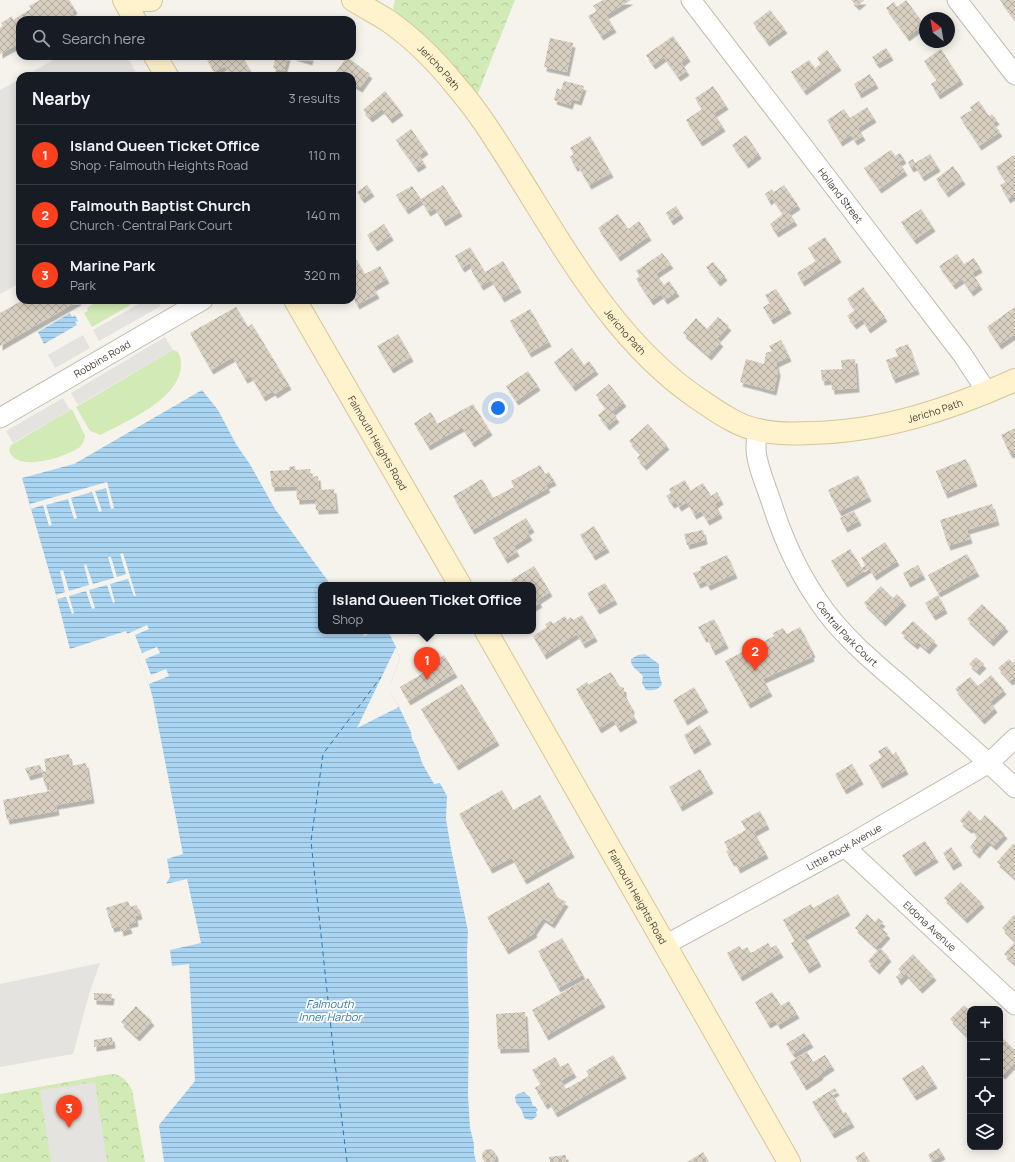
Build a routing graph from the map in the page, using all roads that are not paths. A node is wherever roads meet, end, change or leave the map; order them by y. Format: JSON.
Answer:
{"nodes":[{"id":1,"x":124,"y":0,"type":"edge"},
{"id":2,"x":143,"y":0,"type":"edge"},
{"id":3,"x":151,"y":0,"type":"edge"},
{"id":4,"x":353,"y":0,"type":"edge"},
{"id":5,"x":691,"y":0,"type":"edge"},
{"id":6,"x":957,"y":0,"type":"edge"},
{"id":7,"x":133,"y":16,"type":"edge"},
{"id":8,"x":157,"y":60,"type":"edge"},
{"id":9,"x":165,"y":72,"type":"edge"},
{"id":10,"x":1015,"y":75,"type":"edge"},
{"id":11,"x":196,"y":304,"type":"edge"},
{"id":12,"x":297,"y":304,"type":"edge"},
{"id":13,"x":1015,"y":380,"type":"edge"},
{"id":14,"x":987,"y":392,"type":"junction"},
{"id":15,"x":0,"y":418,"type":"edge"},
{"id":16,"x":757,"y":430,"type":"junction"},
{"id":17,"x":458,"y":582,"type":"edge"},
{"id":18,"x":488,"y":634,"type":"edge"},
{"id":19,"x":1015,"y":738,"type":"edge"},
{"id":20,"x":990,"y":763,"type":"junction"},
{"id":21,"x":1015,"y":788,"type":"edge"},
{"id":22,"x":845,"y":847,"type":"junction"},
{"id":23,"x":666,"y":945,"type":"junction"},
{"id":24,"x":1015,"y":1005,"type":"edge"},
{"id":25,"x":788,"y":1162,"type":"edge"}],
"edges":[{"from":1,"to":7,"type":"main road"},
{"from":2,"to":3,"type":"main road"},
{"from":4,"to":16,"type":"main road","name":"Jericho Path"},
{"from":5,"to":14,"type":"street","name":"Holland Street"},
{"from":6,"to":10,"type":"street"},
{"from":8,"to":9,"type":"main road"},
{"from":11,"to":15,"type":"street","name":"Robbins Road"},
{"from":12,"to":17,"type":"main road","name":"Falmouth Heights Road"},
{"from":13,"to":14,"type":"main road","name":"Jericho Path"},
{"from":14,"to":16,"type":"main road","name":"Jericho Path"},
{"from":16,"to":20,"type":"street","name":"Central Park Court"},
{"from":18,"to":23,"type":"main road","name":"Falmouth Heights Road"},
{"from":19,"to":20,"type":"street","name":"Little Rock Avenue"},
{"from":20,"to":21,"type":"street","name":"Central Park Court"},
{"from":20,"to":22,"type":"street","name":"Little Rock Avenue"},
{"from":22,"to":23,"type":"street","name":"Little Rock Avenue"},
{"from":22,"to":24,"type":"street","name":"Eldona Avenue"},
{"from":23,"to":25,"type":"main road","name":"Falmouth Heights Road"}]}
